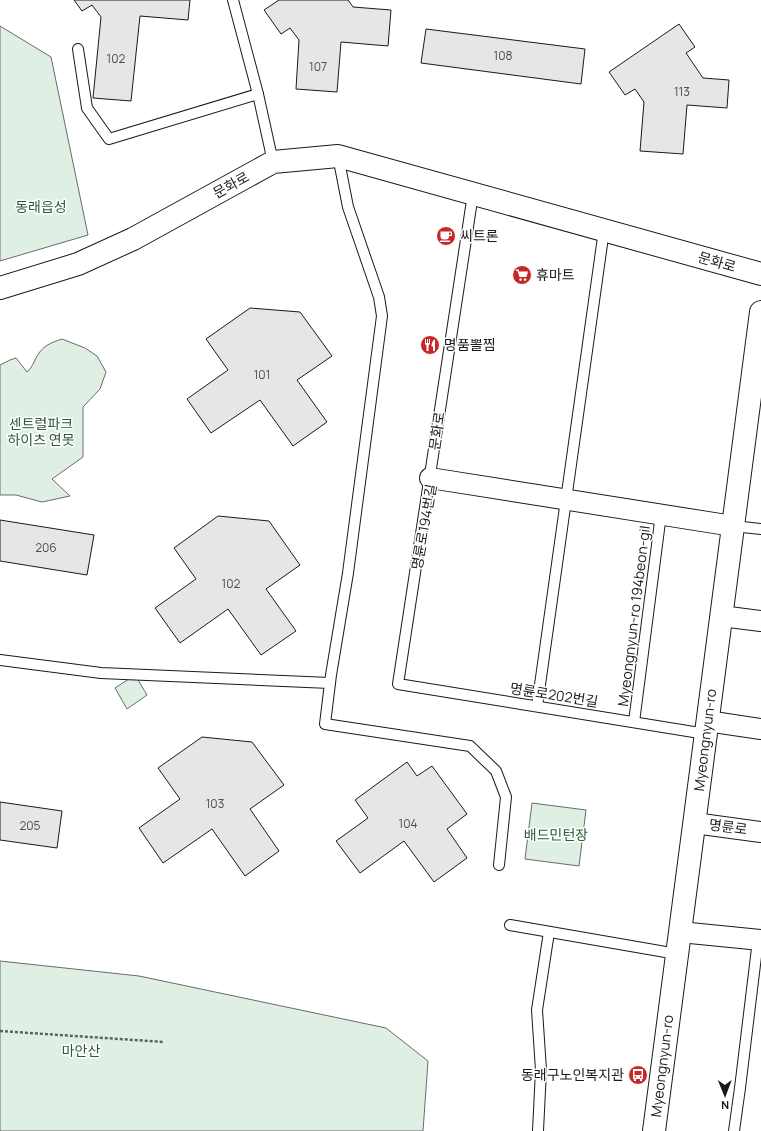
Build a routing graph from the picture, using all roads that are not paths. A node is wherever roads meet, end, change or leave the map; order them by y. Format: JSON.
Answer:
{"nodes":[{"id":1,"x":232,"y":0,"type":"edge"},
{"id":2,"x":78,"y":49,"type":"dead end"},
{"id":3,"x":258,"y":94,"type":"junction"},
{"id":4,"x":338,"y":156,"type":"junction"},
{"id":5,"x":273,"y":162,"type":"junction"},
{"id":6,"x":473,"y":194,"type":"junction"},
{"id":7,"x":604,"y":230,"type":"junction"},
{"id":8,"x":761,"y":274,"type":"edge"},
{"id":9,"x":0,"y":288,"type":"edge"},
{"id":10,"x":761,"y":312,"type":"edge"},
{"id":11,"x":759,"y":350,"type":"edge"},
{"id":12,"x":430,"y":478,"type":"junction"},
{"id":13,"x":565,"y":499,"type":"junction"},
{"id":14,"x":661,"y":514,"type":"junction"},
{"id":15,"x":733,"y":526,"type":"junction"},
{"id":16,"x":761,"y":529,"type":"edge"},
{"id":17,"x":721,"y":616,"type":"junction"},
{"id":18,"x":761,"y":621,"type":"edge"},
{"id":19,"x":0,"y":660,"type":"edge"},
{"id":20,"x":330,"y":683,"type":"junction"},
{"id":21,"x":398,"y":684,"type":"joint"},
{"id":22,"x":537,"y":706,"type":"junction"},
{"id":23,"x":634,"y":722,"type":"junction"},
{"id":24,"x":706,"y":727,"type":"junction"},
{"id":25,"x":761,"y":729,"type":"edge"},
{"id":26,"x":694,"y":823,"type":"junction"},
{"id":27,"x":761,"y":832,"type":"edge"},
{"id":28,"x":499,"y":865,"type":"dead end"},
{"id":29,"x":510,"y":925,"type":"dead end"},
{"id":30,"x":549,"y":932,"type":"junction"},
{"id":31,"x":680,"y":932,"type":"junction"},
{"id":32,"x":760,"y":940,"type":"edge"},
{"id":33,"x":677,"y":954,"type":"junction"},
{"id":34,"x":538,"y":1131,"type":"edge"},
{"id":35,"x":654,"y":1131,"type":"edge"},
{"id":36,"x":734,"y":1131,"type":"edge"}],
"edges":[{"from":1,"to":3,"type":"lane"},
{"from":2,"to":3,"type":"lane"},
{"from":3,"to":5,"type":"lane"},
{"from":4,"to":5,"type":"main road","name":"문화로"},
{"from":4,"to":6,"type":"main road","name":"문화로"},
{"from":4,"to":20,"type":"lane"},
{"from":5,"to":9,"type":"main road","name":"문화로"},
{"from":6,"to":7,"type":"main road","name":"문화로"},
{"from":6,"to":12,"type":"lane","name":"문화로"},
{"from":7,"to":8,"type":"main road","name":"문화로"},
{"from":7,"to":13,"type":"lane"},
{"from":10,"to":11,"type":"main road","name":"Myeongnyun-ro"},
{"from":11,"to":15,"type":"main road","name":"Myeongnyun-ro"},
{"from":12,"to":13,"type":"street","name":"명륜로194번길"},
{"from":12,"to":21,"type":"lane","name":"명륜로194번길"},
{"from":13,"to":14,"type":"street","name":"명륜로194번길"},
{"from":13,"to":22,"type":"lane"},
{"from":14,"to":15,"type":"street","name":"명륜로194번길"},
{"from":14,"to":23,"type":"lane","name":"Myeongnyun-ro 194beon-gil"},
{"from":15,"to":16,"type":"lane"},
{"from":15,"to":17,"type":"main road","name":"Myeongnyun-ro"},
{"from":17,"to":18,"type":"street"},
{"from":17,"to":24,"type":"main road","name":"Myeongnyun-ro"},
{"from":19,"to":20,"type":"lane"},
{"from":20,"to":28,"type":"lane"},
{"from":21,"to":22,"type":"lane","name":"명륜로202번길"},
{"from":22,"to":23,"type":"lane","name":"명륜로202번길"},
{"from":23,"to":24,"type":"lane","name":"명륜로202번길"},
{"from":24,"to":25,"type":"street"},
{"from":24,"to":26,"type":"main road","name":"Myeongnyun-ro"},
{"from":26,"to":27,"type":"street","name":"명륜로"},
{"from":26,"to":31,"type":"main road","name":"Myeongnyun-ro"},
{"from":29,"to":30,"type":"lane"},
{"from":30,"to":33,"type":"lane"},
{"from":30,"to":34,"type":"lane"},
{"from":31,"to":32,"type":"street"},
{"from":31,"to":33,"type":"main road","name":"Myeongnyun-ro"},
{"from":32,"to":36,"type":"lane"},
{"from":33,"to":35,"type":"main road","name":"Myeongnyun-ro"}]}
